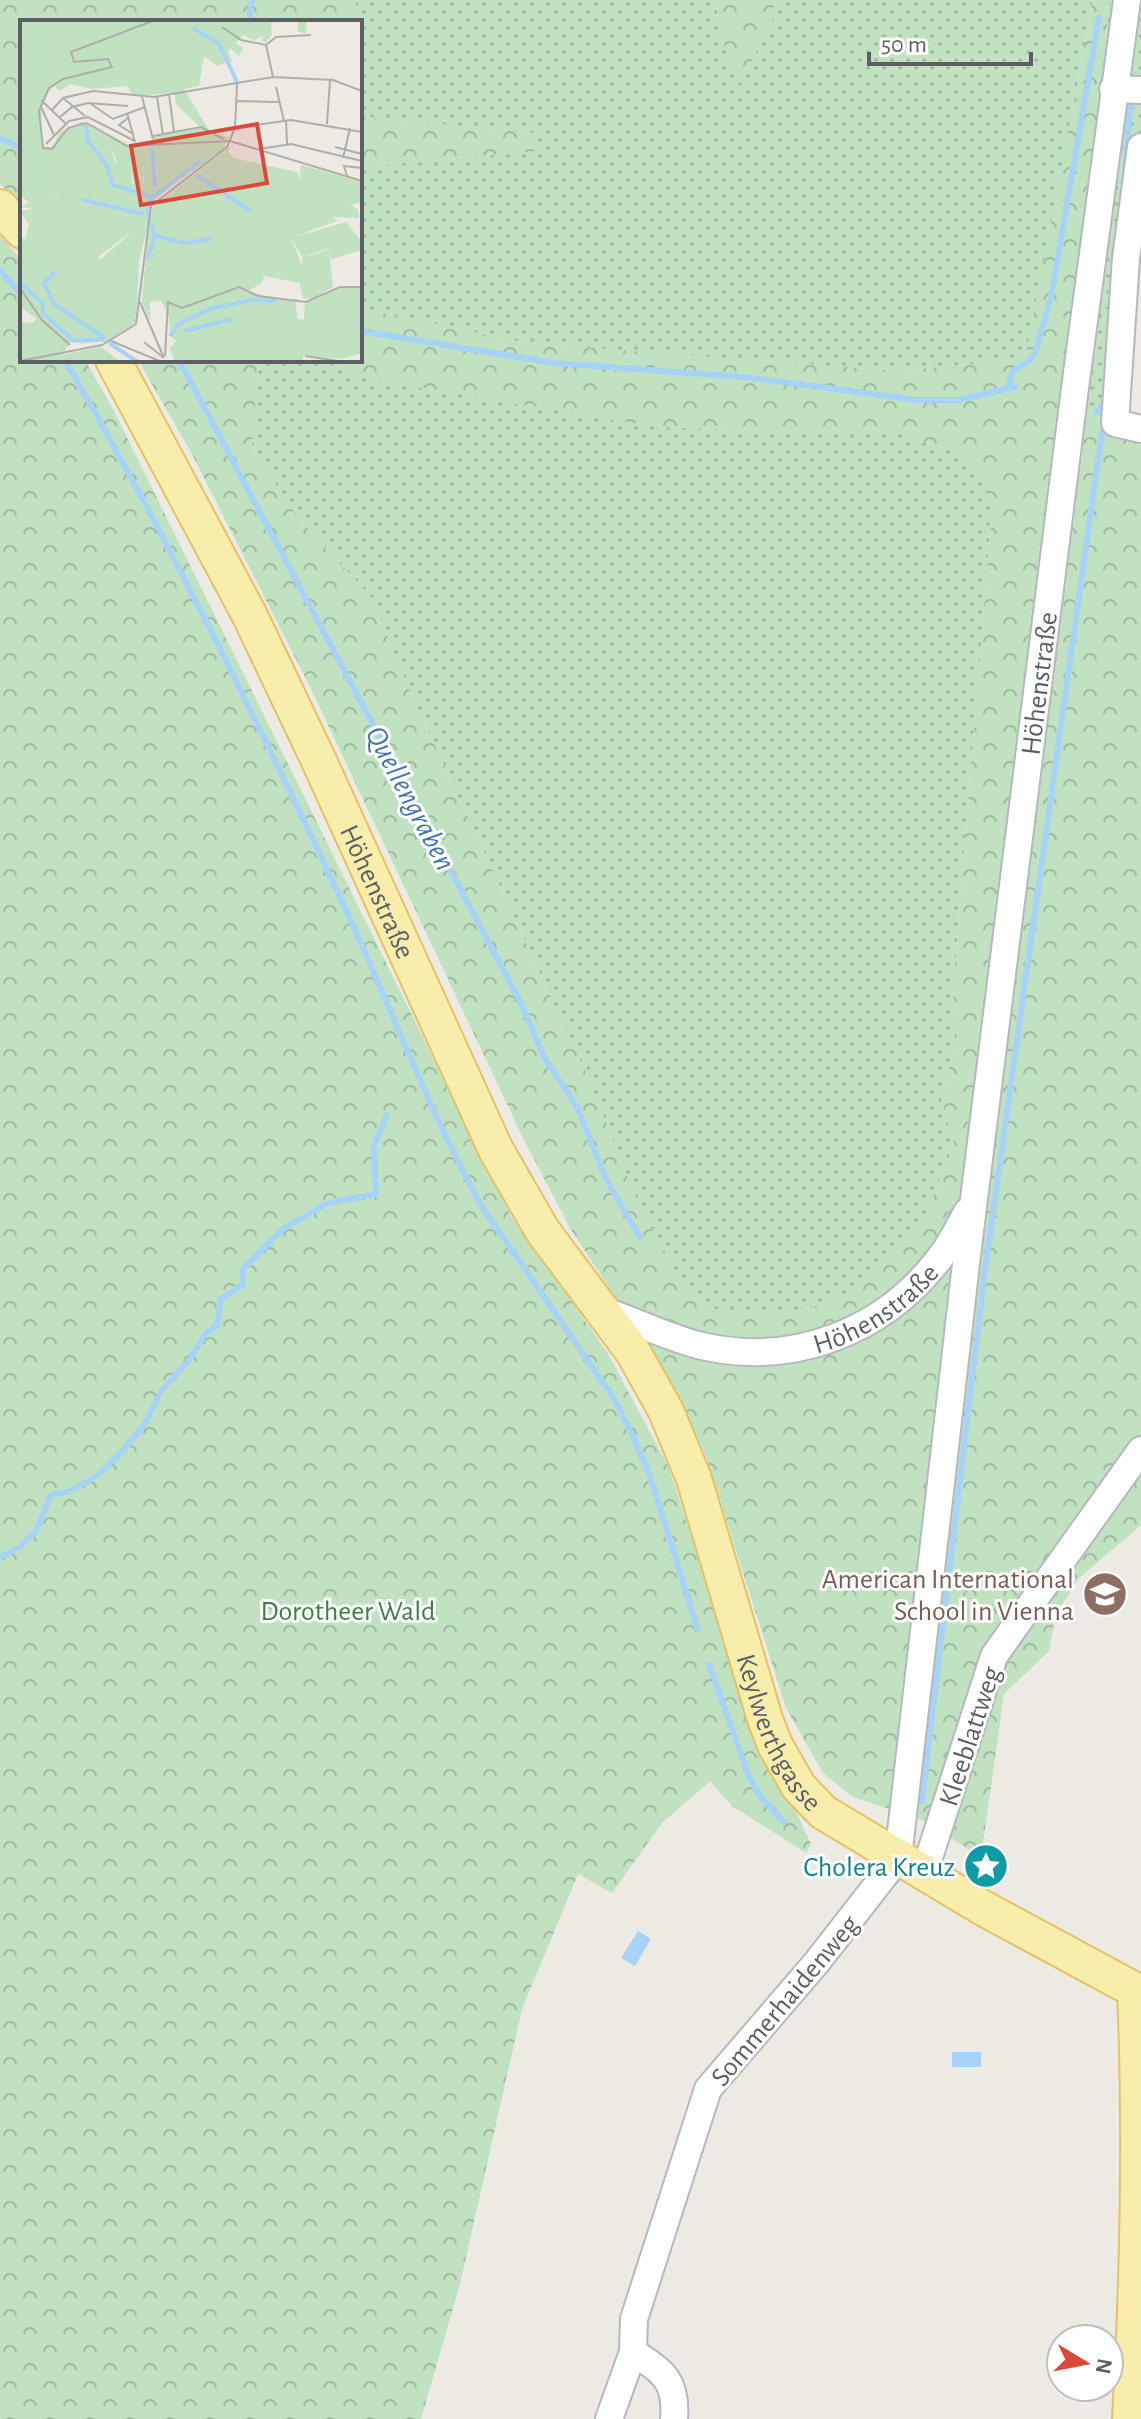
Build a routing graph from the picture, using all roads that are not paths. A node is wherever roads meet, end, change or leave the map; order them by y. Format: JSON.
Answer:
{"nodes":[{"id":1,"x":1127,"y":0,"type":"edge"},
{"id":2,"x":1113,"y":89,"type":"junction"},
{"id":3,"x":1141,"y":90,"type":"edge"},
{"id":4,"x":1141,"y":147,"type":"edge"},
{"id":5,"x":0,"y":207,"type":"edge"},
{"id":6,"x":20,"y":229,"type":"edge"},
{"id":7,"x":114,"y":362,"type":"edge"},
{"id":8,"x":1141,"y":429,"type":"edge"},
{"id":9,"x":974,"y":1198,"type":"junction"},
{"id":10,"x":605,"y":1311,"type":"junction"},
{"id":11,"x":1141,"y":1450,"type":"edge"},
{"id":12,"x":911,"y":1866,"type":"junction"},
{"id":13,"x":1138,"y":1990,"type":"edge"},
{"id":14,"x":633,"y":2352,"type":"junction"},
{"id":15,"x":609,"y":2419,"type":"edge"},
{"id":16,"x":674,"y":2419,"type":"edge"},
{"id":17,"x":1130,"y":2419,"type":"edge"}],
"edges":[{"from":1,"to":2,"type":"street","name":"Höhenstraße"},
{"from":2,"to":3,"type":"street"},
{"from":2,"to":9,"type":"street","name":"Höhenstraße"},
{"from":4,"to":8,"type":"street"},
{"from":5,"to":6,"type":"main road"},
{"from":7,"to":10,"type":"main road","name":"Höhenstraße"},
{"from":9,"to":10,"type":"street","name":"Höhenstraße"},
{"from":9,"to":12,"type":"street"},
{"from":10,"to":12,"type":"main road","name":"Keylwerthgasse"},
{"from":11,"to":12,"type":"street","name":"Kleeblattweg"},
{"from":12,"to":13,"type":"main road","name":"Keylwerthgasse"},
{"from":12,"to":14,"type":"street","name":"Sommerhaidenweg"},
{"from":13,"to":17,"type":"main road"},
{"from":14,"to":15,"type":"street","name":"Sommerhaidenweg"},
{"from":14,"to":16,"type":"street"}]}
